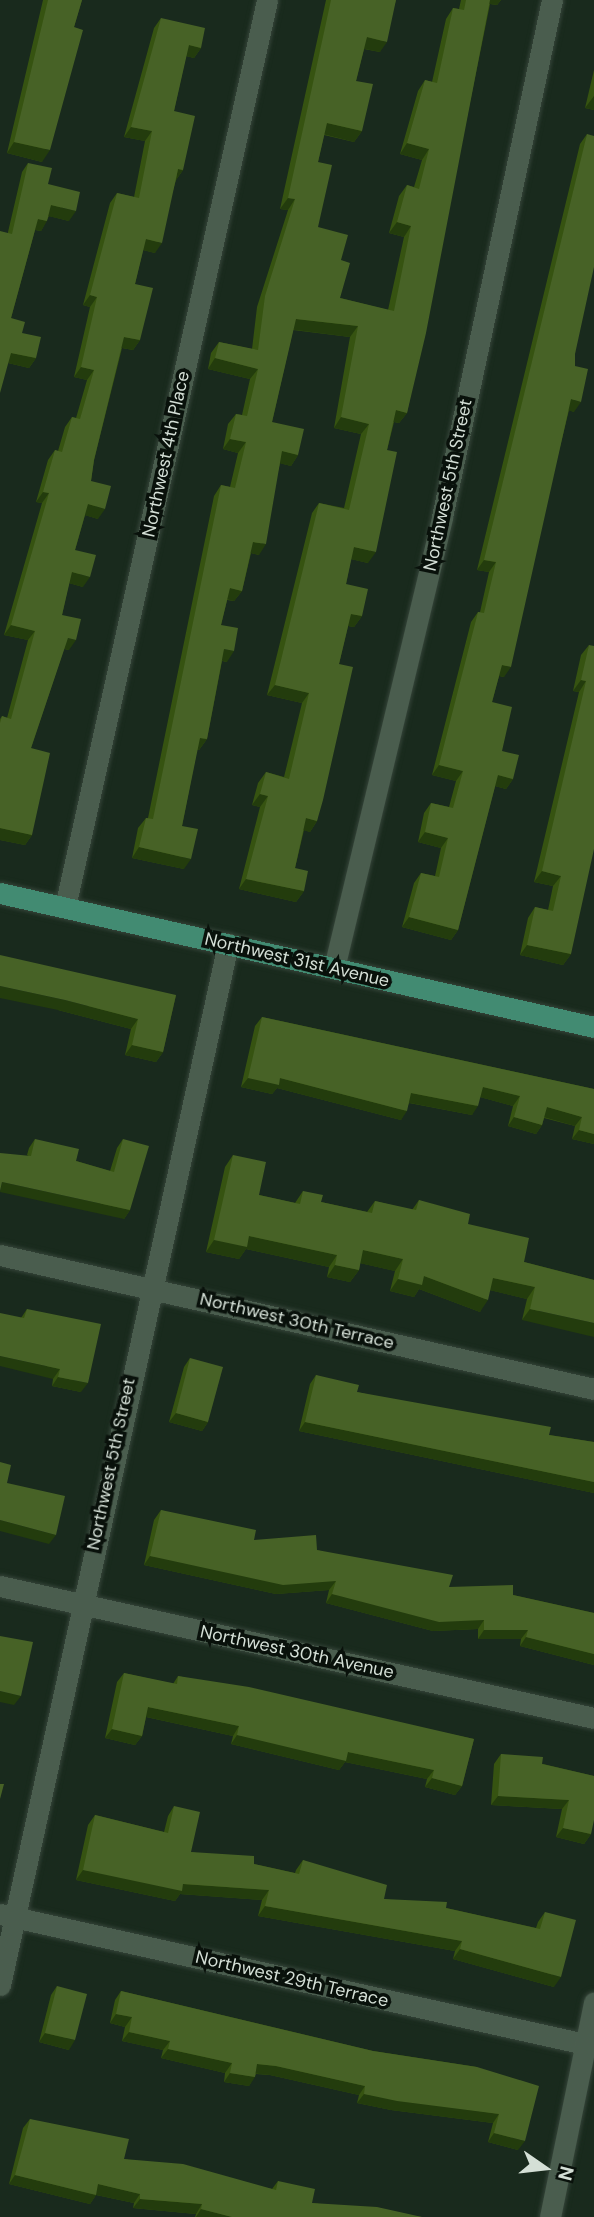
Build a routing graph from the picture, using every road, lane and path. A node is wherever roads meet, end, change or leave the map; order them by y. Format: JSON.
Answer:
{"nodes":[{"id":1,"x":267,"y":0,"type":"edge"},
{"id":2,"x":552,"y":0,"type":"edge"},
{"id":3,"x":0,"y":893,"type":"edge"},
{"id":4,"x":65,"y":908,"type":"junction"},
{"id":5,"x":228,"y":944,"type":"junction"},
{"id":6,"x":334,"y":968,"type":"junction"},
{"id":7,"x":594,"y":1027,"type":"edge"},
{"id":8,"x":0,"y":1255,"type":"edge"},
{"id":9,"x":149,"y":1288,"type":"junction"},
{"id":10,"x":594,"y":1389,"type":"edge"},
{"id":11,"x":0,"y":1586,"type":"edge"},
{"id":12,"x":81,"y":1605,"type":"junction"},
{"id":13,"x":594,"y":1718,"type":"edge"},
{"id":14,"x":7,"y":1915,"type":"edge"},
{"id":15,"x":0,"y":1985,"type":"edge"},
{"id":16,"x":594,"y":2002,"type":"edge"},
{"id":17,"x":585,"y":2044,"type":"junction"},
{"id":18,"x":550,"y":2217,"type":"edge"}],
"edges":[{"from":1,"to":4,"type":"street","name":"Northwest 4th Place"},
{"from":2,"to":6,"type":"street","name":"Northwest 5th Street"},
{"from":3,"to":4,"type":"main road","name":"Northwest 31st Avenue"},
{"from":4,"to":5,"type":"main road","name":"Northwest 31st Avenue"},
{"from":5,"to":6,"type":"main road","name":"Northwest 31st Avenue"},
{"from":5,"to":9,"type":"street","name":"Northwest 5th Street"},
{"from":6,"to":7,"type":"main road","name":"Northwest 31st Avenue"},
{"from":8,"to":9,"type":"street","name":"Northwest 30th Terrace"},
{"from":9,"to":10,"type":"street","name":"Northwest 30th Terrace"},
{"from":9,"to":12,"type":"street","name":"Northwest 5th Street"},
{"from":11,"to":12,"type":"street","name":"Northwest 30th Avenue"},
{"from":12,"to":13,"type":"street","name":"Northwest 30th Avenue"},
{"from":12,"to":14,"type":"street","name":"Northwest 5th Street"},
{"from":14,"to":15,"type":"street","name":"Northwest 5th Street"},
{"from":14,"to":17,"type":"street","name":"Northwest 29th Terrace"},
{"from":16,"to":17,"type":"street"},
{"from":17,"to":18,"type":"street"}]}
